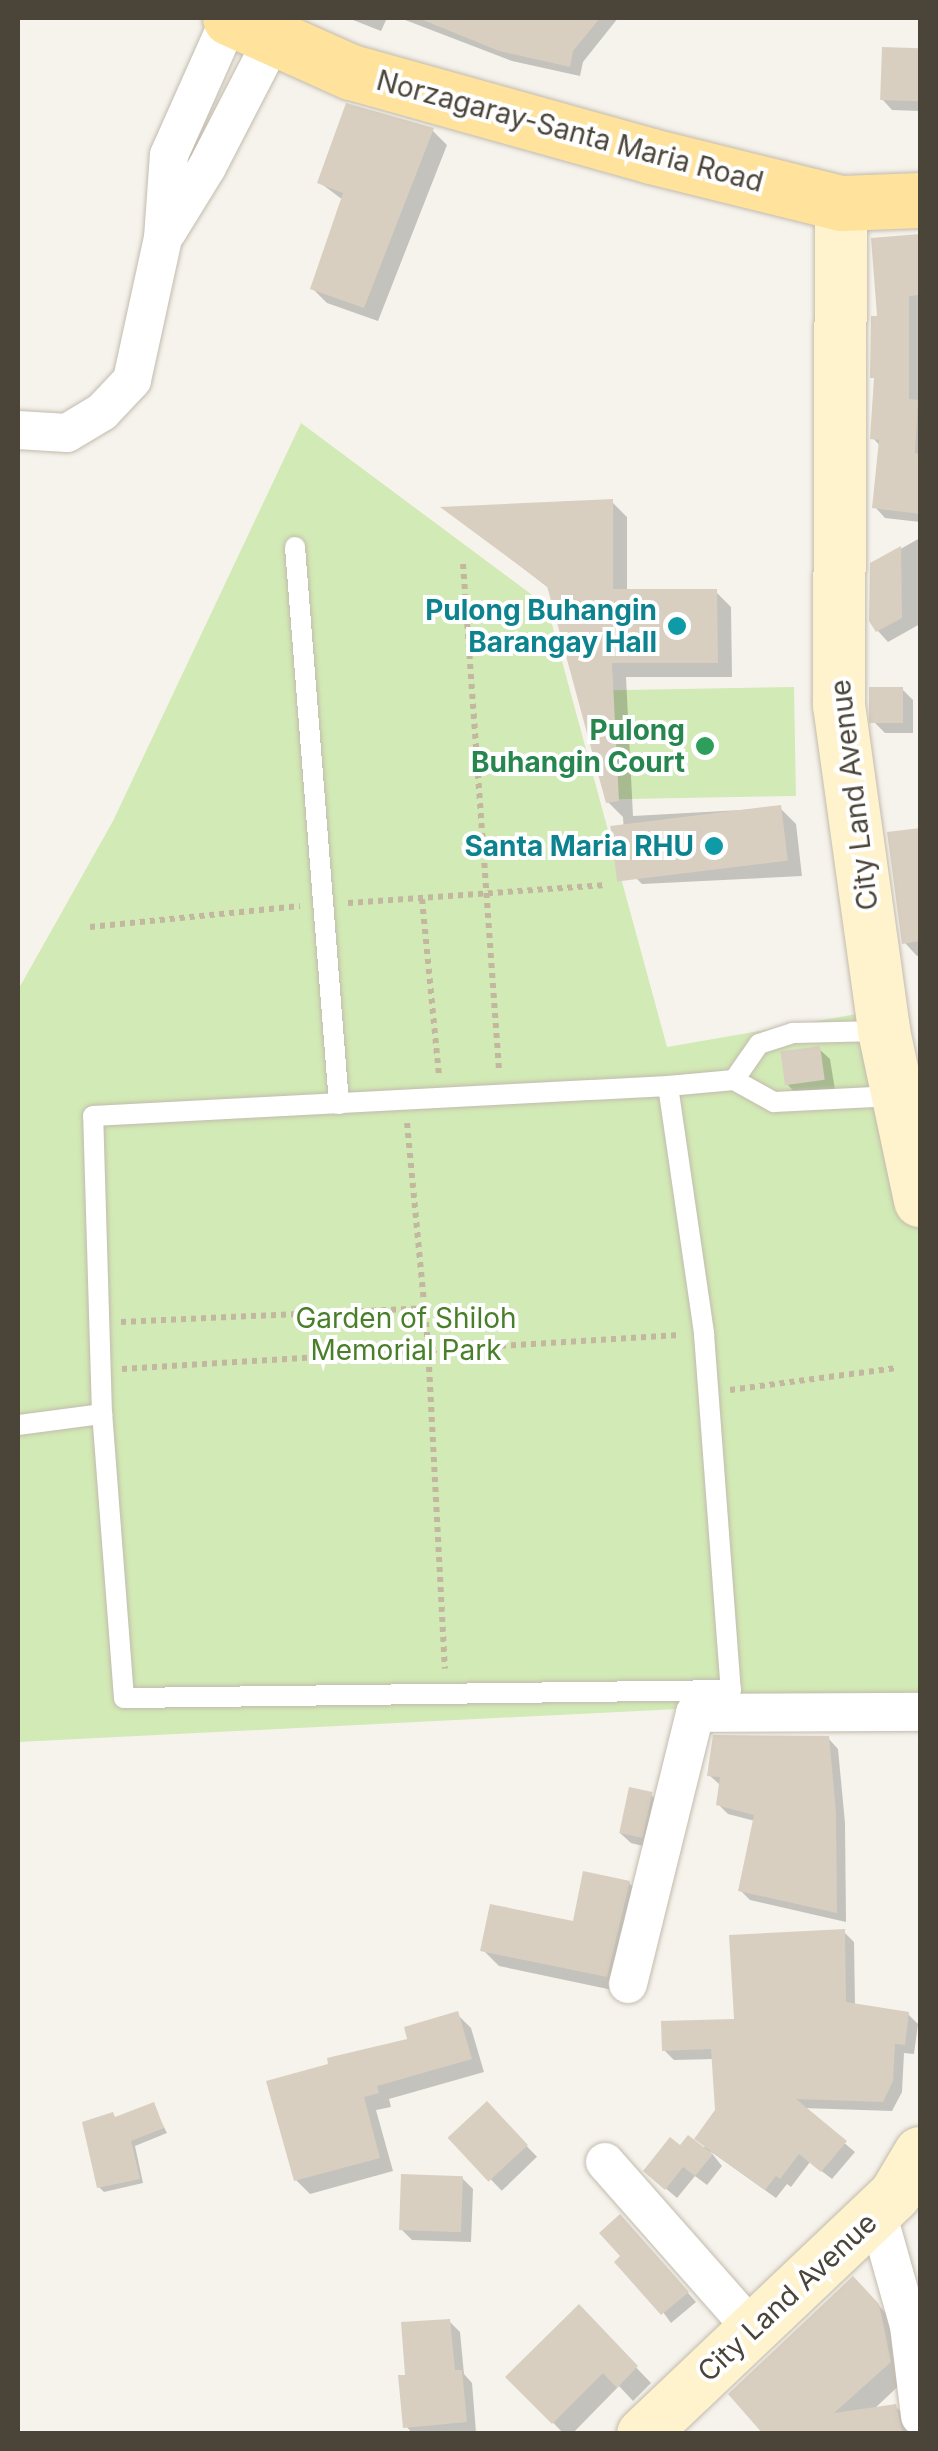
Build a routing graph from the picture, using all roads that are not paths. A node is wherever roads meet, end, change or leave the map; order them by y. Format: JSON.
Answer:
{"nodes":[{"id":1,"x":245,"y":24,"type":"edge"},
{"id":2,"x":920,"y":200,"type":"edge"},
{"id":3,"x":842,"y":203,"type":"junction"},
{"id":4,"x":18,"y":430,"type":"edge"},
{"id":5,"x":296,"y":547,"type":"dead end"},
{"id":6,"x":884,"y":1031,"type":"junction"},
{"id":7,"x":734,"y":1080,"type":"junction"},
{"id":8,"x":668,"y":1086,"type":"junction"},
{"id":9,"x":896,"y":1096,"type":"junction"},
{"id":10,"x":339,"y":1104,"type":"junction"},
{"id":11,"x":920,"y":1201,"type":"edge"},
{"id":12,"x":102,"y":1414,"type":"junction"},
{"id":13,"x":18,"y":1425,"type":"edge"},
{"id":14,"x":920,"y":1712,"type":"edge"},
{"id":15,"x":628,"y":1984,"type":"dead end"},
{"id":16,"x":920,"y":2153,"type":"edge"},
{"id":17,"x":606,"y":2162,"type":"dead end"},
{"id":18,"x":877,"y":2212,"type":"junction"},
{"id":19,"x":753,"y":2330,"type":"junction"},
{"id":20,"x":920,"y":2416,"type":"edge"},
{"id":21,"x":644,"y":2434,"type":"edge"}],
"edges":[{"from":1,"to":3,"type":"main road","name":"Norzagaray-Santa Maria Road"},
{"from":1,"to":4,"type":"street"},
{"from":2,"to":3,"type":"main road","name":"Norzagaray-Santa Maria Road"},
{"from":3,"to":6,"type":"street","name":"City Land Avenue"},
{"from":5,"to":10,"type":"lane"},
{"from":6,"to":7,"type":"lane"},
{"from":6,"to":9,"type":"street","name":"City Land Avenue"},
{"from":7,"to":8,"type":"lane"},
{"from":7,"to":9,"type":"lane"},
{"from":8,"to":10,"type":"lane"},
{"from":8,"to":12,"type":"lane"},
{"from":9,"to":11,"type":"street","name":"City Land Avenue"},
{"from":10,"to":12,"type":"lane"},
{"from":12,"to":13,"type":"lane"},
{"from":14,"to":15,"type":"street"},
{"from":16,"to":18,"type":"street","name":"City Land Avenue"},
{"from":17,"to":19,"type":"street"},
{"from":18,"to":19,"type":"street","name":"City Land Avenue"},
{"from":18,"to":20,"type":"street"},
{"from":19,"to":21,"type":"street","name":"City Land Avenue"}]}
